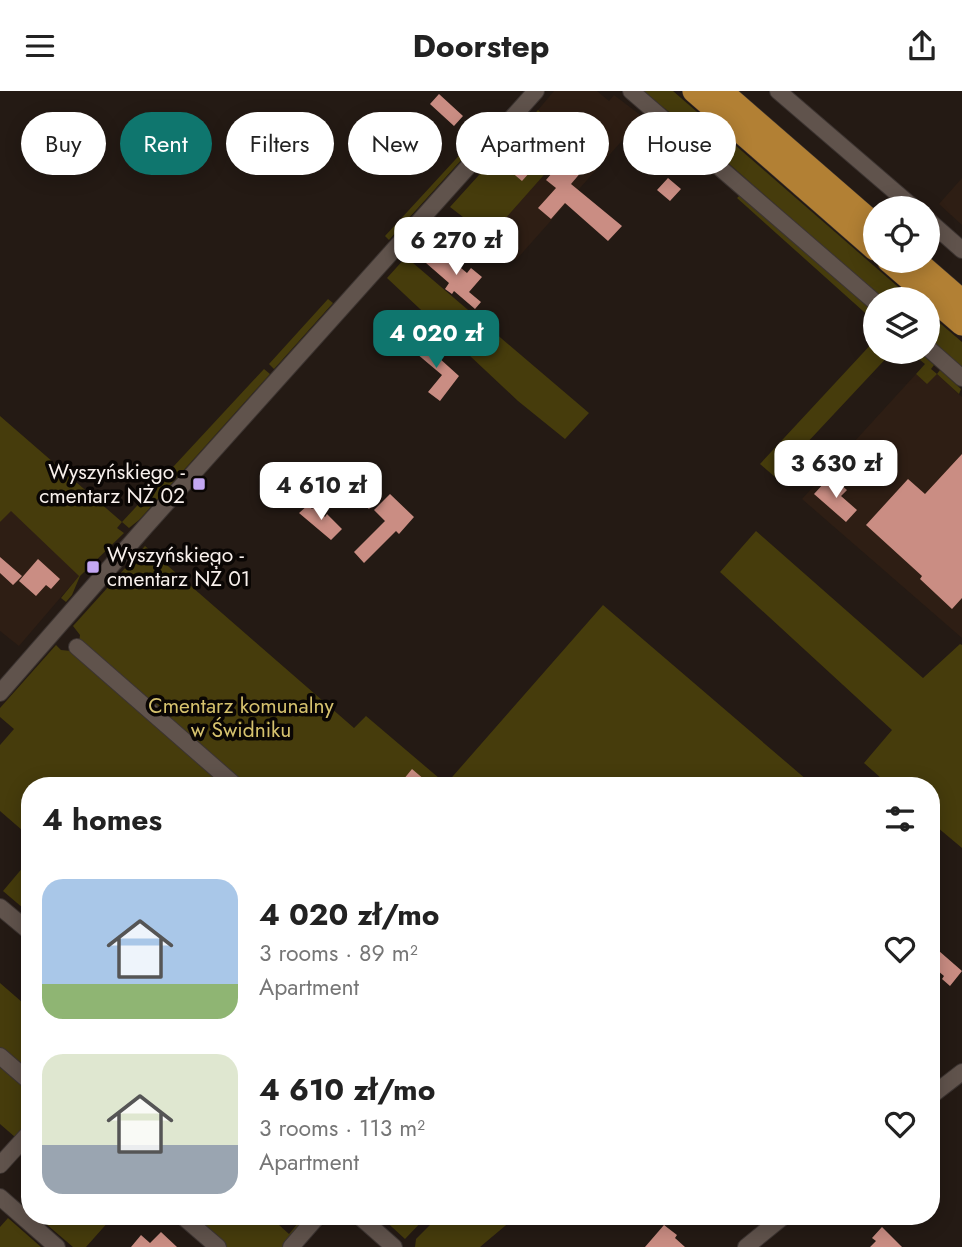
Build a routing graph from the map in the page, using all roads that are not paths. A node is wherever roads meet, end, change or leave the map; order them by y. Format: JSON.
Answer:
{"nodes":[{"id":1,"x":536,"y":91,"type":"edge"},
{"id":2,"x":631,"y":91,"type":"edge"},
{"id":3,"x":694,"y":91,"type":"edge"},
{"id":4,"x":720,"y":91,"type":"edge"},
{"id":5,"x":778,"y":91,"type":"edge"},
{"id":6,"x":900,"y":196,"type":"edge"},
{"id":7,"x":863,"y":215,"type":"edge"},
{"id":8,"x":940,"y":231,"type":"edge"},
{"id":9,"x":863,"y":239,"type":"edge"},
{"id":10,"x":962,"y":250,"type":"edge"},
{"id":11,"x":903,"y":273,"type":"edge"},
{"id":12,"x":930,"y":273,"type":"edge"},
{"id":13,"x":863,"y":292,"type":"edge"},
{"id":14,"x":962,"y":301,"type":"edge"},
{"id":15,"x":962,"y":324,"type":"edge"},
{"id":16,"x":940,"y":359,"type":"edge"},
{"id":17,"x":962,"y":378,"type":"edge"},
{"id":18,"x":77,"y":647,"type":"dead end"},
{"id":19,"x":0,"y":693,"type":"edge"},
{"id":20,"x":226,"y":777,"type":"edge"},
{"id":21,"x":0,"y":907,"type":"edge"},
{"id":22,"x":21,"y":924,"type":"edge"},
{"id":23,"x":0,"y":1056,"type":"edge"},
{"id":24,"x":962,"y":1072,"type":"edge"},
{"id":25,"x":21,"y":1074,"type":"edge"},
{"id":26,"x":940,"y":1089,"type":"edge"},
{"id":27,"x":21,"y":1142,"type":"edge"},
{"id":28,"x":0,"y":1165,"type":"edge"},
{"id":29,"x":0,"y":1197,"type":"edge"},
{"id":30,"x":21,"y":1215,"type":"edge"},
{"id":31,"x":32,"y":1225,"type":"edge"},
{"id":32,"x":192,"y":1225,"type":"edge"},
{"id":33,"x":309,"y":1225,"type":"edge"},
{"id":34,"x":369,"y":1225,"type":"edge"},
{"id":35,"x":773,"y":1225,"type":"edge"},
{"id":36,"x":57,"y":1247,"type":"edge"},
{"id":37,"x":218,"y":1247,"type":"edge"},
{"id":38,"x":291,"y":1247,"type":"edge"},
{"id":39,"x":394,"y":1247,"type":"edge"},
{"id":40,"x":746,"y":1247,"type":"edge"}],
"edges":[{"from":1,"to":19,"type":"street"},
{"from":2,"to":13,"type":"street"},
{"from":3,"to":9,"type":"highway"},
{"from":4,"to":7,"type":"highway"},
{"from":5,"to":6,"type":"street"},
{"from":8,"to":10,"type":"street"},
{"from":11,"to":15,"type":"highway"},
{"from":12,"to":14,"type":"highway"},
{"from":16,"to":17,"type":"street"},
{"from":18,"to":20,"type":"street"},
{"from":21,"to":22,"type":"street"},
{"from":23,"to":25,"type":"street"},
{"from":24,"to":26,"type":"street"},
{"from":27,"to":28,"type":"street"},
{"from":29,"to":30,"type":"street"},
{"from":31,"to":36,"type":"street"},
{"from":32,"to":37,"type":"street"},
{"from":33,"to":38,"type":"street"},
{"from":34,"to":39,"type":"street"},
{"from":35,"to":40,"type":"street"}]}
